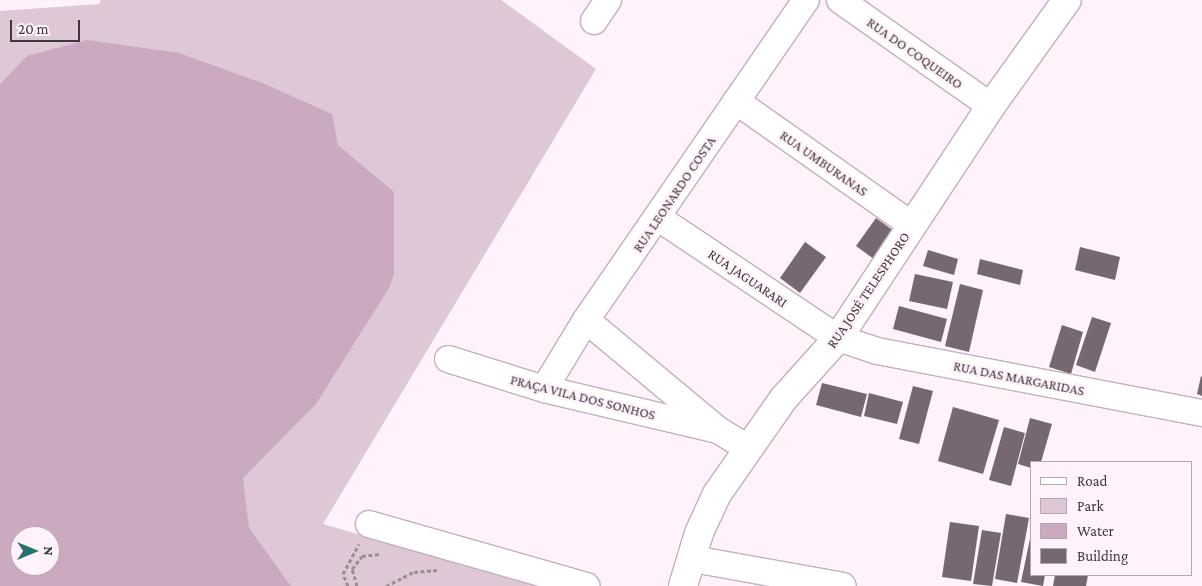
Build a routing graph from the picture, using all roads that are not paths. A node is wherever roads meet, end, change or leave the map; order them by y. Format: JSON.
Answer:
{"nodes":[{"id":1,"x":806,"y":0,"type":"edge"},
{"id":2,"x":840,"y":0,"type":"edge"},
{"id":3,"x":1067,"y":0,"type":"edge"},
{"id":4,"x":736,"y":102,"type":"junction"},
{"id":5,"x":991,"y":106,"type":"junction"},
{"id":6,"x":657,"y":218,"type":"junction"},
{"id":7,"x":912,"y":225,"type":"junction"},
{"id":8,"x":586,"y":320,"type":"junction"},
{"id":9,"x":838,"y":338,"type":"junction"},
{"id":10,"x":448,"y":359,"type":"dead end"},
{"id":11,"x":544,"y":389,"type":"junction"},
{"id":12,"x":1202,"y":413,"type":"edge"},
{"id":13,"x":718,"y":430,"type":"junction"},
{"id":14,"x":748,"y":448,"type":"junction"},
{"id":15,"x":369,"y":524,"type":"road end"},
{"id":16,"x":693,"y":559,"type":"junction"},
{"id":17,"x":586,"y":586,"type":"edge"},
{"id":18,"x":683,"y":586,"type":"edge"},
{"id":19,"x":841,"y":586,"type":"edge"}],
"edges":[{"from":1,"to":4,"type":"street","name":"RUA LEONARDO COSTA"},
{"from":2,"to":5,"type":"street","name":"RUA DO COQUEIRO"},
{"from":3,"to":5,"type":"street","name":"RUA JOSÉ TELESPHORO"},
{"from":4,"to":6,"type":"street","name":"RUA LEONARDO COSTA"},
{"from":4,"to":7,"type":"street","name":"RUA UMBURANAS"},
{"from":5,"to":7,"type":"street","name":"RUA JOSÉ TELESPHORO"},
{"from":6,"to":8,"type":"street","name":"RUA LEONARDO COSTA"},
{"from":6,"to":9,"type":"street","name":"RUA JAGUARARI"},
{"from":7,"to":9,"type":"street","name":"RUA JOSÉ TELESPHORO"},
{"from":8,"to":11,"type":"street","name":"RUA LEONARDO COSTA"},
{"from":8,"to":13,"type":"street","name":"PRAÇA VILA DOS SONHOS"},
{"from":9,"to":12,"type":"street","name":"RUA DAS MARGARIDAS"},
{"from":9,"to":14,"type":"street","name":"RUA JOSÉ TELESPHORO"},
{"from":10,"to":11,"type":"street","name":"PRAÇA VILA DOS SONHOS"},
{"from":11,"to":13,"type":"street","name":"PRAÇA VILA DOS SONHOS"},
{"from":13,"to":14,"type":"street","name":"PRAÇA VILA DOS SONHOS"},
{"from":14,"to":16,"type":"street","name":"RUA JOSÉ TELESPHORO"},
{"from":15,"to":17,"type":"street"},
{"from":16,"to":18,"type":"street","name":"RUA JOSÉ TELESPHORO"},
{"from":16,"to":19,"type":"street"}]}
